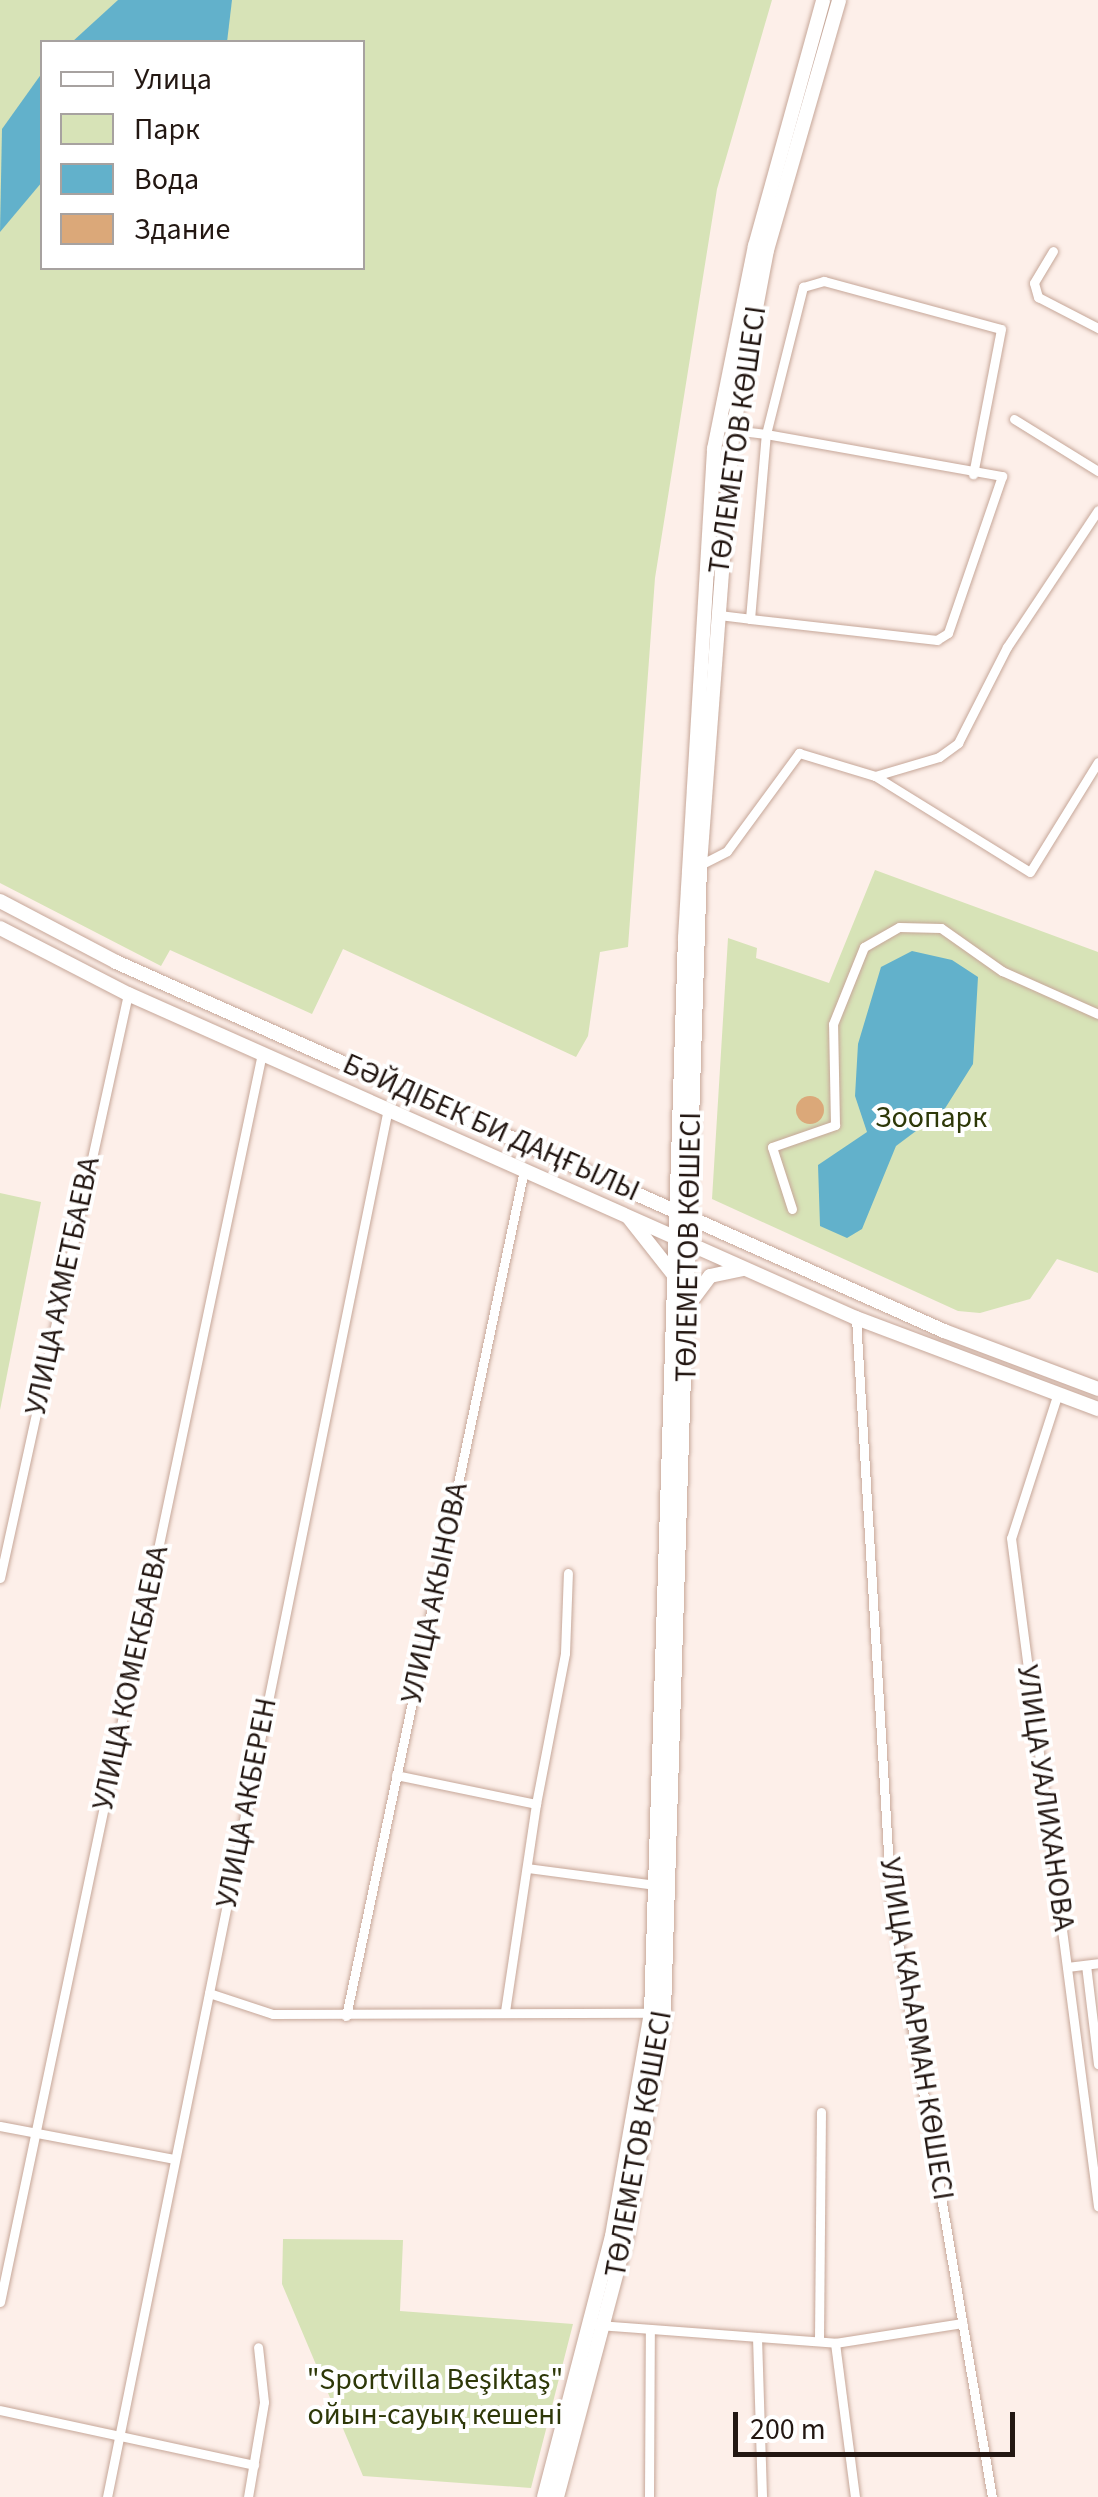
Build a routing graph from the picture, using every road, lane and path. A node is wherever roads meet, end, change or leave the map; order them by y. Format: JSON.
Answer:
{"nodes":[{"id":1,"x":823,"y":0,"type":"edge"},
{"id":2,"x":839,"y":0,"type":"edge"},
{"id":3,"x":1053,"y":251,"type":"dead end"},
{"id":4,"x":1098,"y":328,"type":"edge"},
{"id":5,"x":1014,"y":419,"type":"dead end"},
{"id":6,"x":733,"y":430,"type":"junction"},
{"id":7,"x":766,"y":434,"type":"junction"},
{"id":8,"x":1098,"y":472,"type":"edge"},
{"id":9,"x":974,"y":474,"type":"junction"},
{"id":10,"x":1098,"y":510,"type":"edge"},
{"id":11,"x":716,"y":615,"type":"junction"},
{"id":12,"x":750,"y":618,"type":"junction"},
{"id":13,"x":1098,"y":762,"type":"edge"},
{"id":14,"x":875,"y":776,"type":"junction"},
{"id":15,"x":700,"y":865,"type":"junction"},
{"id":16,"x":0,"y":902,"type":"edge"},
{"id":17,"x":0,"y":928,"type":"edge"},
{"id":18,"x":128,"y":994,"type":"junction"},
{"id":19,"x":1098,"y":1014,"type":"edge"},
{"id":20,"x":262,"y":1053,"type":"junction"},
{"id":21,"x":388,"y":1109,"type":"junction"},
{"id":22,"x":456,"y":1112,"type":"junction"},
{"id":23,"x":447,"y":1136,"type":"junction"},
{"id":24,"x":524,"y":1170,"type":"junction"},
{"id":25,"x":675,"y":1209,"type":"junction"},
{"id":26,"x":792,"y":1209,"type":"dead end"},
{"id":27,"x":625,"y":1214,"type":"junction"},
{"id":28,"x":690,"y":1216,"type":"junction"},
{"id":29,"x":674,"y":1236,"type":"junction"},
{"id":30,"x":690,"y":1243,"type":"junction"},
{"id":31,"x":746,"y":1268,"type":"junction"},
{"id":32,"x":674,"y":1275,"type":"junction"},
{"id":33,"x":688,"y":1304,"type":"junction"},
{"id":34,"x":856,"y":1318,"type":"junction"},
{"id":35,"x":1098,"y":1389,"type":"edge"},
{"id":36,"x":1057,"y":1396,"type":"junction"},
{"id":37,"x":1098,"y":1409,"type":"edge"},
{"id":38,"x":568,"y":1573,"type":"dead end"},
{"id":39,"x":0,"y":1578,"type":"edge"},
{"id":40,"x":396,"y":1775,"type":"junction"},
{"id":41,"x":536,"y":1804,"type":"junction"},
{"id":42,"x":527,"y":1868,"type":"junction"},
{"id":43,"x":660,"y":1886,"type":"junction"},
{"id":44,"x":1092,"y":1964,"type":"edge"},
{"id":45,"x":1067,"y":1967,"type":"junction"},
{"id":46,"x":209,"y":1993,"type":"junction"},
{"id":47,"x":506,"y":2012,"type":"junction"},
{"id":48,"x":650,"y":2013,"type":"junction"},
{"id":49,"x":346,"y":2016,"type":"junction"},
{"id":50,"x":1098,"y":2064,"type":"edge"},
{"id":51,"x":820,"y":2112,"type":"dead end"},
{"id":52,"x":0,"y":2126,"type":"edge"},
{"id":53,"x":35,"y":2133,"type":"junction"},
{"id":54,"x":175,"y":2159,"type":"junction"},
{"id":55,"x":1098,"y":2206,"type":"edge"},
{"id":56,"x":0,"y":2302,"type":"edge"},
{"id":57,"x":962,"y":2323,"type":"junction"},
{"id":58,"x":597,"y":2325,"type":"junction"},
{"id":59,"x":650,"y":2332,"type":"junction"},
{"id":60,"x":757,"y":2336,"type":"junction"},
{"id":61,"x":819,"y":2340,"type":"junction"},
{"id":62,"x":835,"y":2343,"type":"junction"},
{"id":63,"x":258,"y":2348,"type":"dead end"},
{"id":64,"x":0,"y":2410,"type":"edge"},
{"id":65,"x":118,"y":2437,"type":"junction"},
{"id":66,"x":254,"y":2465,"type":"junction"},
{"id":67,"x":106,"y":2497,"type":"edge"},
{"id":68,"x":248,"y":2497,"type":"edge"},
{"id":69,"x":544,"y":2497,"type":"edge"},
{"id":70,"x":556,"y":2497,"type":"edge"},
{"id":71,"x":649,"y":2497,"type":"edge"},
{"id":72,"x":762,"y":2497,"type":"edge"},
{"id":73,"x":855,"y":2497,"type":"edge"},
{"id":74,"x":992,"y":2497,"type":"edge"}],
"edges":[{"from":1,"to":25,"type":"main road","name":"ТӨЛЕМЕТОВ КӨШЕСІ"},
{"from":2,"to":6,"type":"main road","name":"ТӨЛЕМЕТОВ КӨШЕСІ"},
{"from":3,"to":4,"type":"street"},
{"from":5,"to":8,"type":"street"},
{"from":6,"to":7,"type":"street"},
{"from":6,"to":11,"type":"main road","name":"ТӨЛЕМЕТОВ КӨШЕСІ"},
{"from":7,"to":9,"type":"street"},
{"from":7,"to":9,"type":"street"},
{"from":7,"to":12,"type":"street"},
{"from":9,"to":12,"type":"street"},
{"from":10,"to":14,"type":"street"},
{"from":11,"to":12,"type":"street"},
{"from":11,"to":15,"type":"main road","name":"ТӨЛЕМЕТОВ КӨШЕСІ"},
{"from":13,"to":14,"type":"street"},
{"from":14,"to":15,"type":"street"},
{"from":15,"to":28,"type":"main road","name":"ТӨЛЕМЕТОВ КӨШЕСІ"},
{"from":16,"to":22,"type":"main road","name":"БӘЙДІБЕК БИ ДАҢҒЫЛЫ"},
{"from":17,"to":18,"type":"main road","name":"БӘЙДІБЕК БИ ДАҢҒЫЛЫ"},
{"from":18,"to":20,"type":"main road","name":"БӘЙДІБЕК БИ ДАҢҒЫЛЫ"},
{"from":18,"to":39,"type":"street","name":"УЛИЦА АХМЕТБАЕВА"},
{"from":19,"to":26,"type":"street"},
{"from":20,"to":21,"type":"main road","name":"БӘЙДІБЕК БИ ДАҢҒЫЛЫ"},
{"from":20,"to":53,"type":"street","name":"УЛИЦА КОМЕКБАЕВА"},
{"from":21,"to":23,"type":"main road","name":"БӘЙДІБЕК БИ ДАҢҒЫЛЫ"},
{"from":21,"to":46,"type":"street","name":"УЛИЦА АКБЕРЕН"},
{"from":22,"to":23,"type":"main road"},
{"from":22,"to":25,"type":"main road","name":"БӘЙДІБЕК БИ ДАҢҒЫЛЫ"},
{"from":23,"to":24,"type":"main road","name":"БӘЙДІБЕК БИ ДАҢҒЫЛЫ"},
{"from":24,"to":27,"type":"main road","name":"БӘЙДІБЕК БИ ДАҢҒЫЛЫ"},
{"from":24,"to":40,"type":"street","name":"УЛИЦА АКЫНОВА"},
{"from":25,"to":28,"type":"main road","name":"БӘЙДІБЕК БИ ДАҢҒЫЛЫ"},
{"from":25,"to":29,"type":"main road","name":"ТӨЛЕМЕТОВ КӨШЕСІ"},
{"from":27,"to":29,"type":"main road","name":"БӘЙДІБЕК БИ ДАҢҒЫЛЫ"},
{"from":27,"to":32,"type":"main road"},
{"from":28,"to":30,"type":"main road","name":"ТӨЛЕМЕТОВ КӨШЕСІ"},
{"from":28,"to":35,"type":"main road","name":"БӘЙДІБЕК БИ ДАҢҒЫЛЫ"},
{"from":29,"to":30,"type":"main road","name":"БӘЙДІБЕК БИ ДАҢҒЫЛЫ"},
{"from":29,"to":32,"type":"main road","name":"ТӨЛЕМЕТОВ КӨШЕСІ"},
{"from":30,"to":31,"type":"main road","name":"БӘЙДІБЕК БИ ДАҢҒЫЛЫ"},
{"from":30,"to":33,"type":"main road","name":"ТӨЛЕМЕТОВ КӨШЕСІ"},
{"from":31,"to":33,"type":"main road"},
{"from":31,"to":34,"type":"main road","name":"БӘЙДІБЕК БИ ДАҢҒЫЛЫ"},
{"from":32,"to":43,"type":"main road","name":"ТӨЛЕМЕТОВ КӨШЕСІ"},
{"from":33,"to":58,"type":"main road","name":"ТӨЛЕМЕТОВ КӨШЕСІ"},
{"from":34,"to":36,"type":"main road","name":"БӘЙДІБЕК БИ ДАҢҒЫЛЫ"},
{"from":34,"to":57,"type":"street","name":"УЛИЦА КАҺАРМАН КӨШЕСІ"},
{"from":36,"to":37,"type":"main road","name":"БӘЙДІБЕК БИ ДАҢҒЫЛЫ"},
{"from":36,"to":45,"type":"street","name":"УЛИЦА УАЛИХАНОВА"},
{"from":38,"to":41,"type":"street"},
{"from":40,"to":41,"type":"street"},
{"from":40,"to":49,"type":"street","name":"УЛИЦА АКЫНОВА"},
{"from":41,"to":42,"type":"street"},
{"from":42,"to":43,"type":"street"},
{"from":42,"to":47,"type":"street"},
{"from":43,"to":48,"type":"main road","name":"ТӨЛЕМЕТОВ КӨШЕСІ"},
{"from":44,"to":45,"type":"street"},
{"from":44,"to":50,"type":"street"},
{"from":45,"to":55,"type":"street","name":"УЛИЦА УАЛИХАНОВА"},
{"from":46,"to":49,"type":"street"},
{"from":46,"to":54,"type":"street","name":"УЛИЦА АКБЕРЕН"},
{"from":47,"to":48,"type":"street"},
{"from":47,"to":49,"type":"street"},
{"from":48,"to":58,"type":"main road","name":"ТӨЛЕМЕТОВ КӨШЕСІ"},
{"from":51,"to":61,"type":"street"},
{"from":52,"to":53,"type":"street"},
{"from":53,"to":54,"type":"street"},
{"from":53,"to":56,"type":"street","name":"УЛИЦА КОМЕКБАЕВА"},
{"from":54,"to":65,"type":"street","name":"УЛИЦА АКБЕРЕН"},
{"from":57,"to":62,"type":"street"},
{"from":57,"to":74,"type":"street","name":"УЛИЦА КАҺАРМАН КӨШЕСІ"},
{"from":58,"to":59,"type":"street"},
{"from":58,"to":69,"type":"main road","name":"ТӨЛЕМЕТОВ КӨШЕСІ"},
{"from":58,"to":70,"type":"main road","name":"ТӨЛЕМЕТОВ КӨШЕСІ"},
{"from":59,"to":60,"type":"street"},
{"from":59,"to":71,"type":"street"},
{"from":60,"to":61,"type":"street"},
{"from":60,"to":72,"type":"street"},
{"from":61,"to":62,"type":"street"},
{"from":62,"to":73,"type":"street"},
{"from":63,"to":66,"type":"street"},
{"from":64,"to":65,"type":"street"},
{"from":65,"to":66,"type":"street"},
{"from":65,"to":67,"type":"street","name":"УЛИЦА АКБЕРЕН"},
{"from":66,"to":68,"type":"street"}]}
